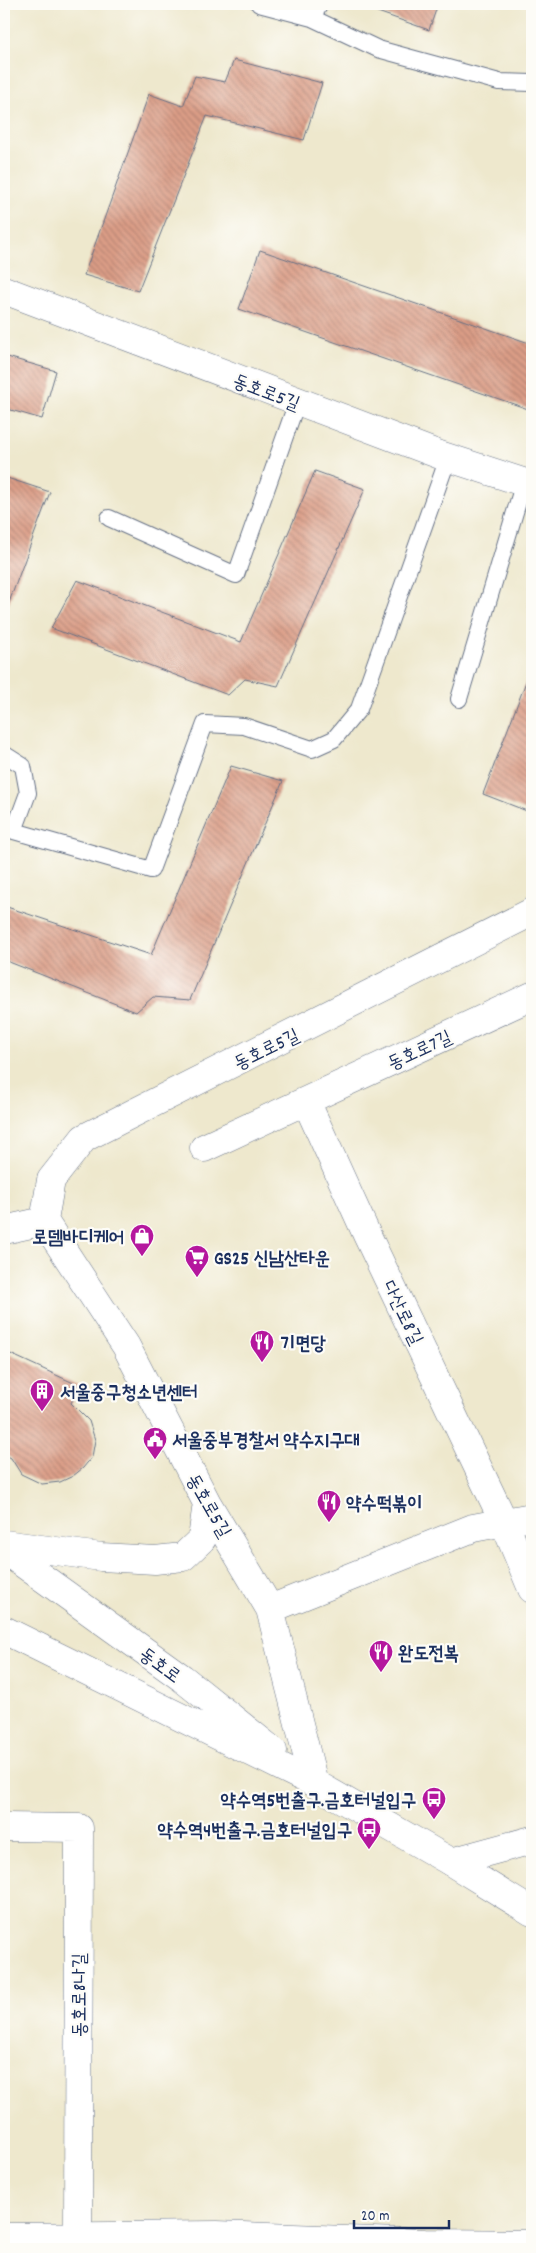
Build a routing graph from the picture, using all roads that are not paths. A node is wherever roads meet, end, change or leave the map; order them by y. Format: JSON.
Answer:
{"nodes":[{"id":1,"x":259,"y":4,"type":"edge"},
{"id":2,"x":320,"y":4,"type":"edge"},
{"id":3,"x":312,"y":18,"type":"junction"},
{"id":4,"x":532,"y":83,"type":"edge"},
{"id":5,"x":4,"y":290,"type":"edge"},
{"id":6,"x":297,"y":402,"type":"junction"},
{"id":7,"x":448,"y":458,"type":"junction"},
{"id":8,"x":528,"y":483,"type":"edge"},
{"id":9,"x":109,"y":518,"type":"dead end"},
{"id":10,"x":459,"y":699,"type":"dead end"},
{"id":11,"x":4,"y":754,"type":"edge"},
{"id":12,"x":532,"y":912,"type":"edge"},
{"id":13,"x":532,"y":996,"type":"edge"},
{"id":14,"x":306,"y":1101,"type":"junction"},
{"id":15,"x":204,"y":1148,"type":"dead end"},
{"id":16,"x":44,"y":1221,"type":"junction"},
{"id":17,"x":4,"y":1230,"type":"edge"},
{"id":18,"x":207,"y":1504,"type":"junction"},
{"id":19,"x":532,"y":1517,"type":"edge"},
{"id":20,"x":504,"y":1522,"type":"junction"},
{"id":21,"x":4,"y":1544,"type":"edge"},
{"id":22,"x":4,"y":1550,"type":"edge"},
{"id":23,"x":532,"y":1589,"type":"edge"},
{"id":24,"x":270,"y":1609,"type":"junction"},
{"id":25,"x":4,"y":1630,"type":"edge"},
{"id":26,"x":314,"y":1783,"type":"junction"},
{"id":27,"x":4,"y":1827,"type":"edge"},
{"id":28,"x":532,"y":1840,"type":"edge"},
{"id":29,"x":451,"y":1862,"type":"junction"},
{"id":30,"x":532,"y":1912,"type":"edge"},
{"id":31,"x":78,"y":2236,"type":"junction"},
{"id":32,"x":4,"y":2237,"type":"edge"},
{"id":33,"x":532,"y":2244,"type":"edge"},
{"id":34,"x":356,"y":2245,"type":"edge"}],
"edges":[{"from":1,"to":3,"type":"lane"},
{"from":2,"to":3,"type":"lane"},
{"from":3,"to":4,"type":"lane"},
{"from":5,"to":6,"type":"street","name":"동호로5길"},
{"from":6,"to":7,"type":"street","name":"동호로5길"},
{"from":6,"to":9,"type":"lane"},
{"from":7,"to":8,"type":"street","name":"동호로5길"},
{"from":7,"to":11,"type":"lane"},
{"from":8,"to":10,"type":"lane"},
{"from":12,"to":16,"type":"street","name":"동호로5길"},
{"from":13,"to":14,"type":"street","name":"동호로7길"},
{"from":14,"to":15,"type":"street","name":"동호로7길"},
{"from":14,"to":20,"type":"street","name":"다산로8길"},
{"from":16,"to":17,"type":"street"},
{"from":16,"to":18,"type":"street","name":"동호로5길"},
{"from":18,"to":21,"type":"street"},
{"from":18,"to":24,"type":"street","name":"동호로5길"},
{"from":19,"to":20,"type":"street"},
{"from":20,"to":23,"type":"street","name":"다산로8길"},
{"from":20,"to":24,"type":"street"},
{"from":22,"to":26,"type":"street","name":"동호로"},
{"from":24,"to":26,"type":"street","name":"동호로5길"},
{"from":25,"to":26,"type":"street","name":"동호로"},
{"from":26,"to":29,"type":"street","name":"동호로"},
{"from":27,"to":31,"type":"street","name":"동호로8나길"},
{"from":28,"to":29,"type":"street"},
{"from":29,"to":30,"type":"street","name":"동호로"},
{"from":31,"to":32,"type":"street"},
{"from":31,"to":34,"type":"street"},
{"from":33,"to":34,"type":"street"}]}
